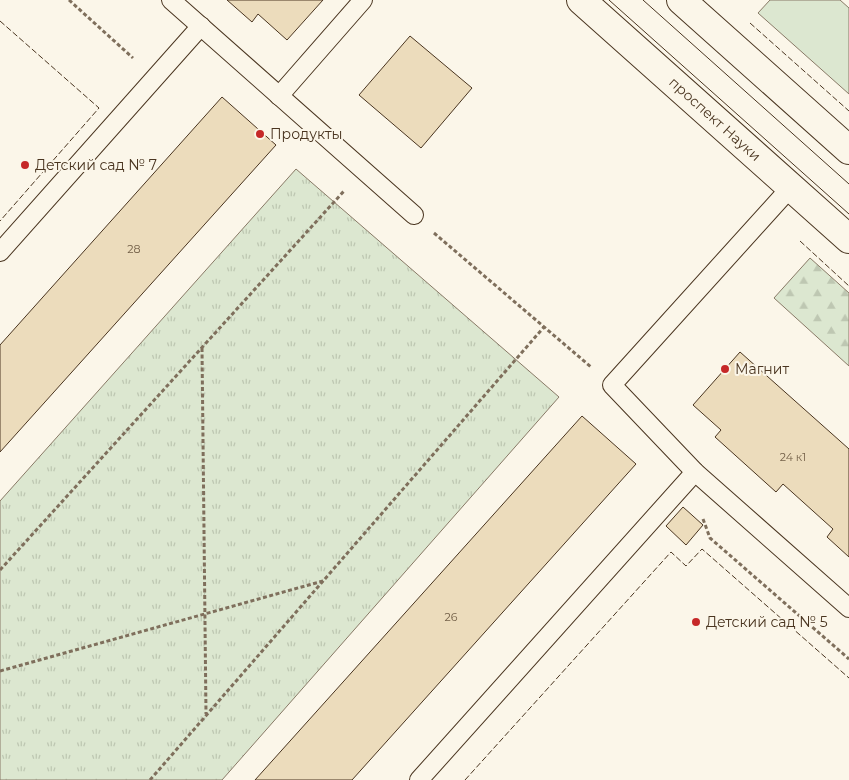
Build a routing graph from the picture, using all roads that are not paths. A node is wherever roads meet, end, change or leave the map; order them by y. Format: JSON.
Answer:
{"nodes":[{"id":1,"x":171,"y":0,"type":"edge"},
{"id":2,"x":363,"y":0,"type":"edge"},
{"id":3,"x":581,"y":0,"type":"edge"},
{"id":4,"x":681,"y":0,"type":"edge"},
{"id":5,"x":201,"y":26,"type":"junction"},
{"id":6,"x":279,"y":96,"type":"junction"},
{"id":7,"x":849,"y":150,"type":"edge"},
{"id":8,"x":791,"y":187,"type":"junction"},
{"id":9,"x":414,"y":215,"type":"road end"},
{"id":10,"x":849,"y":239,"type":"edge"},
{"id":11,"x":0,"y":252,"type":"edge"},
{"id":12,"x":692,"y":476,"type":"junction"},
{"id":13,"x":849,"y":608,"type":"edge"},
{"id":14,"x":419,"y":780,"type":"edge"}],
"edges":[{"from":1,"to":5,"type":"lane"},
{"from":2,"to":6,"type":"lane"},
{"from":3,"to":8,"type":"main road","name":"проспект Науки"},
{"from":4,"to":7,"type":"main road"},
{"from":5,"to":6,"type":"lane"},
{"from":5,"to":11,"type":"lane"},
{"from":6,"to":9,"type":"lane"},
{"from":8,"to":10,"type":"main road","name":"проспект Науки"},
{"from":8,"to":12,"type":"lane"},
{"from":12,"to":13,"type":"lane"},
{"from":12,"to":14,"type":"lane"}]}
